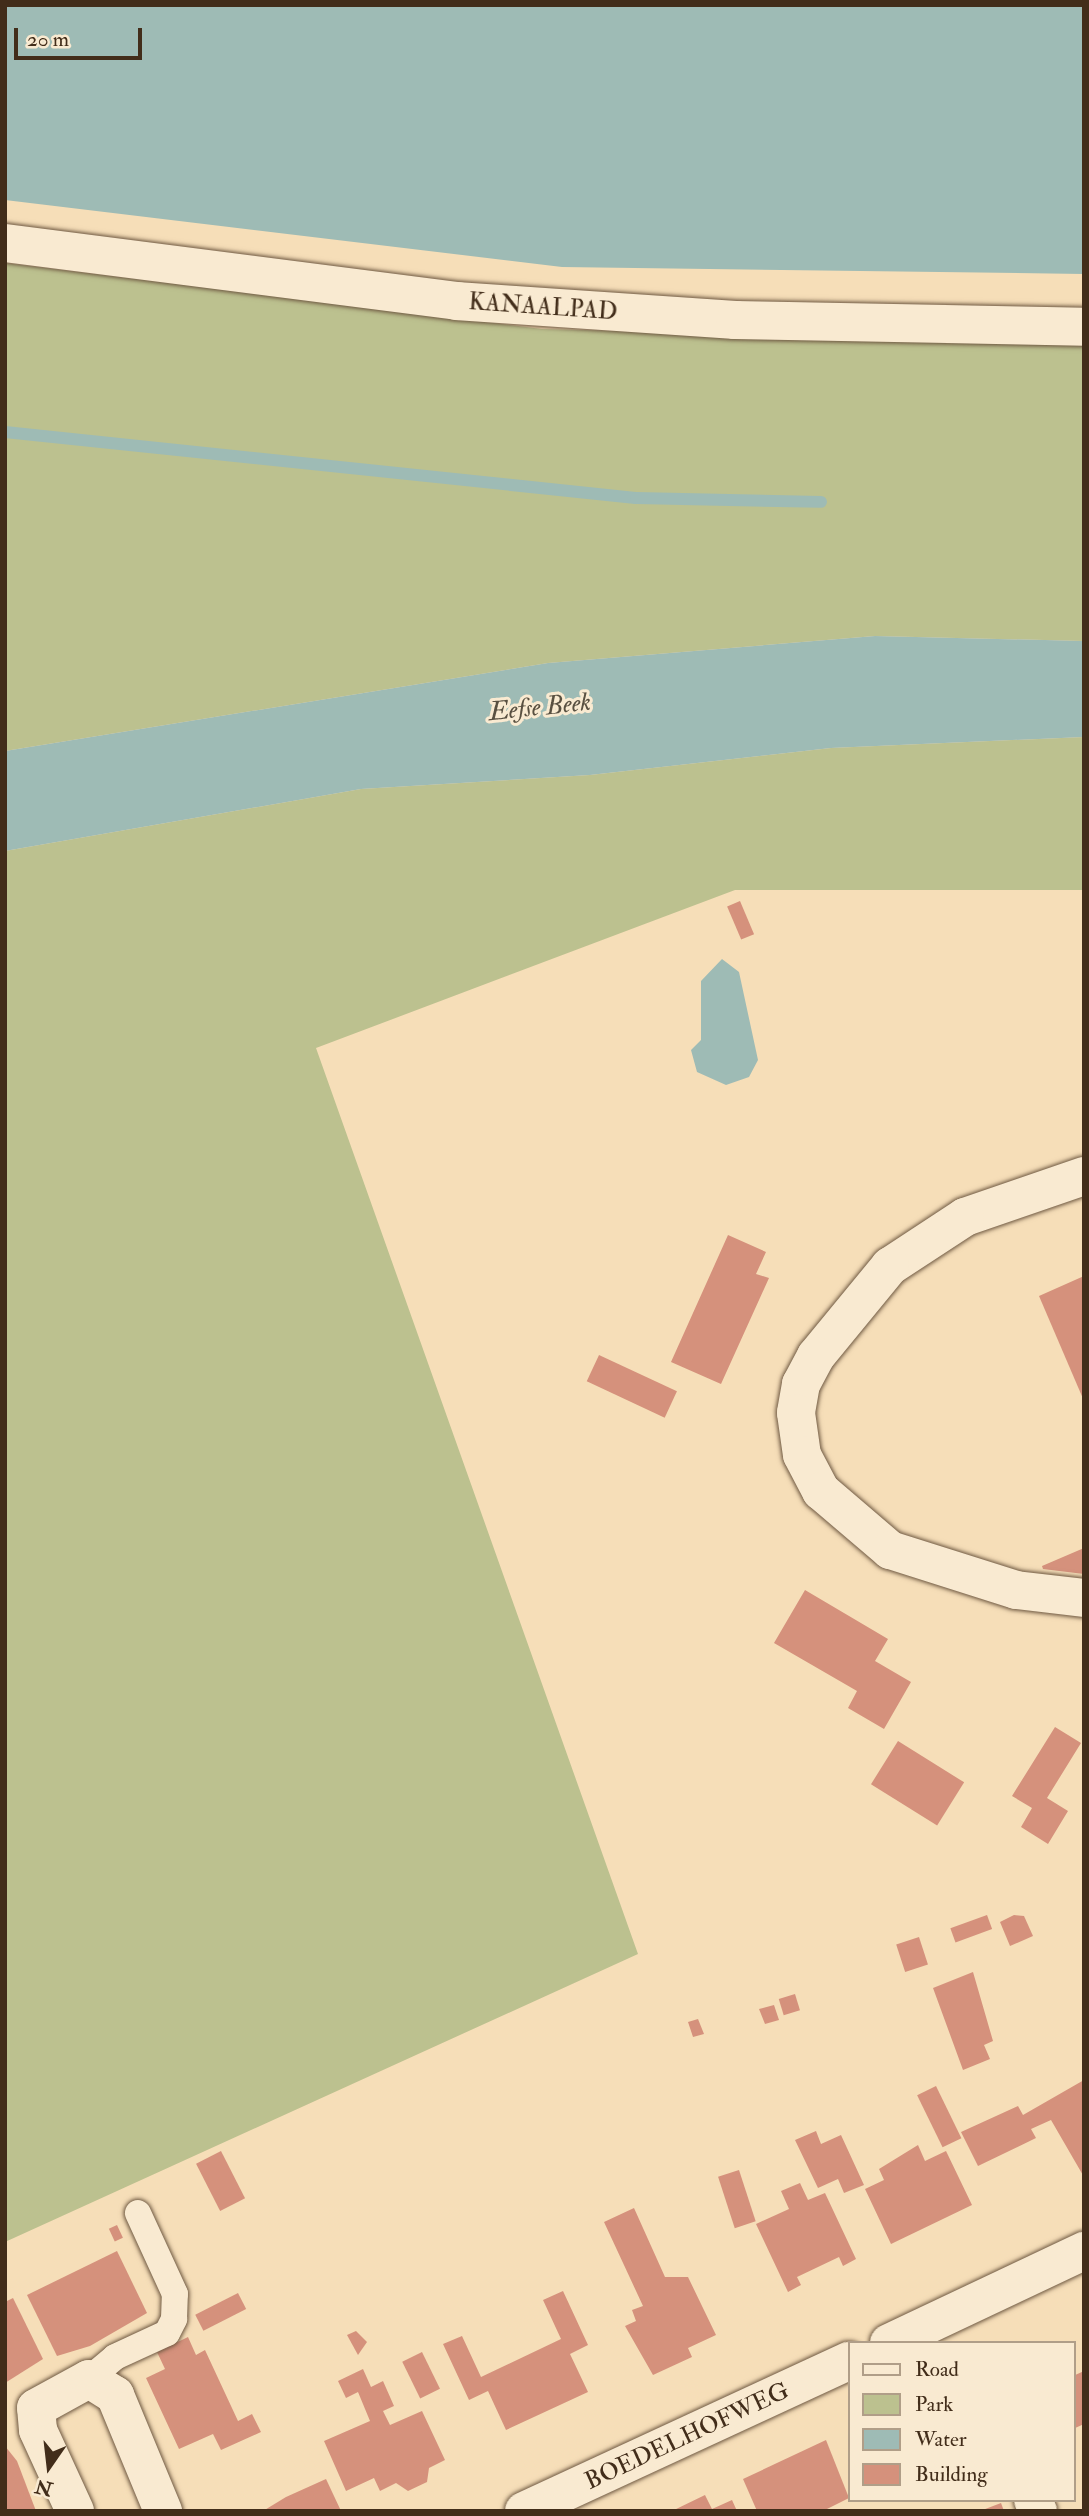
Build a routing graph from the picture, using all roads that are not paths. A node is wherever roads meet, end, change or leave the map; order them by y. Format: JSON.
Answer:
{"nodes":[{"id":1,"x":5,"y":243,"type":"edge"},
{"id":2,"x":1084,"y":327,"type":"edge"},
{"id":3,"x":1084,"y":1176,"type":"edge"},
{"id":4,"x":1084,"y":1598,"type":"edge"},
{"id":5,"x":138,"y":2213,"type":"dead end"},
{"id":6,"x":1084,"y":2251,"type":"edge"},
{"id":7,"x":950,"y":2330,"type":"edge"},
{"id":8,"x":898,"y":2341,"type":"edge"},
{"id":9,"x":848,"y":2361,"type":"edge"},
{"id":10,"x":89,"y":2379,"type":"junction"},
{"id":11,"x":75,"y":2511,"type":"edge"},
{"id":12,"x":163,"y":2511,"type":"edge"},
{"id":13,"x":524,"y":2511,"type":"edge"}],
"edges":[{"from":1,"to":2,"type":"street","name":"KANAALPAD"},
{"from":3,"to":4,"type":"street"},
{"from":5,"to":10,"type":"lane"},
{"from":6,"to":7,"type":"street"},
{"from":7,"to":8,"type":"street"},
{"from":9,"to":13,"type":"street","name":"BOEDELHOFWEG"},
{"from":10,"to":11,"type":"street"},
{"from":10,"to":12,"type":"street"}]}
